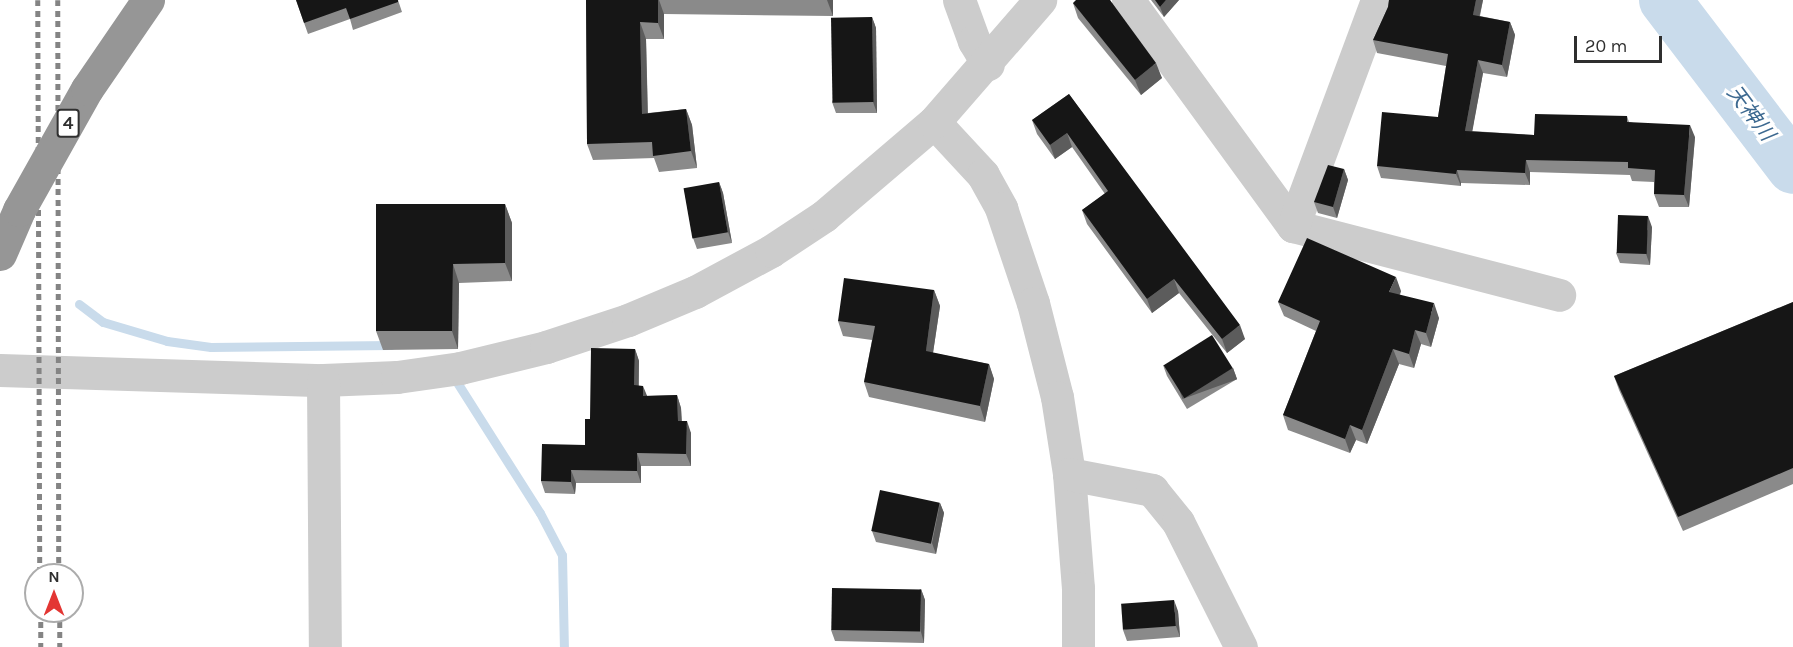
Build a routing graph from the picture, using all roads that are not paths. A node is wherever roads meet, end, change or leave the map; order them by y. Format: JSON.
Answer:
{"nodes":[{"id":1,"x":148,"y":0,"type":"edge"},
{"id":2,"x":959,"y":0,"type":"edge"},
{"id":3,"x":1040,"y":0,"type":"edge"},
{"id":4,"x":1128,"y":0,"type":"edge"},
{"id":5,"x":1377,"y":0,"type":"edge"},
{"id":6,"x":988,"y":64,"type":"junction"},
{"id":7,"x":934,"y":122,"type":"junction"},
{"id":8,"x":1293,"y":226,"type":"junction"},
{"id":9,"x":0,"y":254,"type":"edge"},
{"id":10,"x":1559,"y":295,"type":"dead end"},
{"id":11,"x":0,"y":370,"type":"edge"},
{"id":12,"x":323,"y":380,"type":"junction"},
{"id":13,"x":1069,"y":474,"type":"junction"},
{"id":14,"x":324,"y":647,"type":"edge"},
{"id":15,"x":1078,"y":647,"type":"edge"},
{"id":16,"x":1241,"y":647,"type":"edge"}],
"edges":[{"from":1,"to":9,"type":"highway","number":"4","bridge":true},
{"from":2,"to":6,"type":"street"},
{"from":3,"to":6,"type":"street"},
{"from":4,"to":8,"type":"street"},
{"from":5,"to":8,"type":"street"},
{"from":6,"to":7,"type":"street"},
{"from":7,"to":12,"type":"street"},
{"from":7,"to":13,"type":"street"},
{"from":8,"to":10,"type":"street"},
{"from":11,"to":12,"type":"street"},
{"from":12,"to":14,"type":"street"},
{"from":13,"to":15,"type":"street"},
{"from":13,"to":16,"type":"street"}]}
